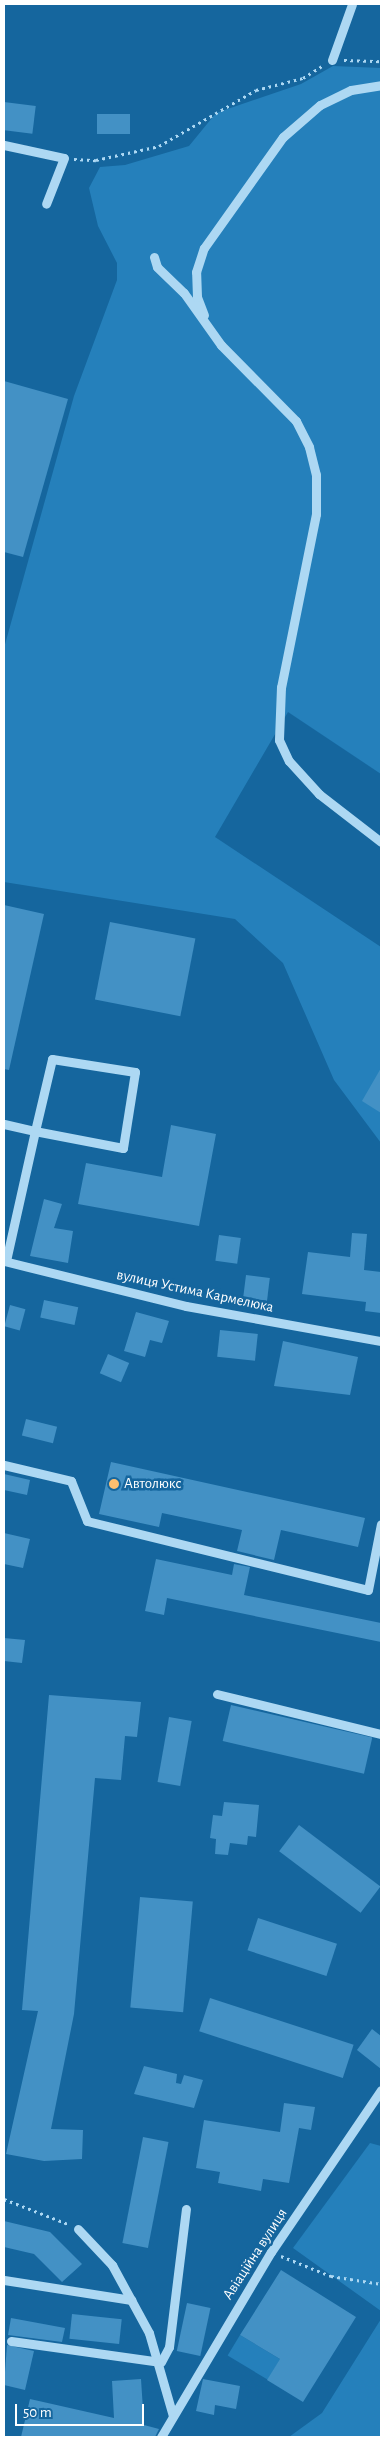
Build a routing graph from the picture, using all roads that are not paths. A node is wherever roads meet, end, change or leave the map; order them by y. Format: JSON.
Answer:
{"nodes":[{"id":1,"x":352,"y":4,"type":"edge"},
{"id":2,"x":332,"y":60,"type":"road end"},
{"id":3,"x":381,"y":85,"type":"edge"},
{"id":4,"x":4,"y":145,"type":"edge"},
{"id":5,"x":46,"y":204,"type":"dead end"},
{"id":6,"x":154,"y":257,"type":"dead end"},
{"id":7,"x":208,"y":326,"type":"junction"},
{"id":8,"x":381,"y":842,"type":"edge"},
{"id":9,"x":4,"y":1124,"type":"edge"},
{"id":10,"x":35,"y":1131,"type":"junction"},
{"id":11,"x":5,"y":1261,"type":"edge"},
{"id":12,"x":381,"y":1341,"type":"edge"},
{"id":13,"x":4,"y":1466,"type":"edge"},
{"id":14,"x":381,"y":1524,"type":"edge"},
{"id":15,"x":217,"y":1694,"type":"dead end"},
{"id":16,"x":381,"y":1734,"type":"edge"},
{"id":17,"x":381,"y":2090,"type":"edge"},
{"id":18,"x":186,"y":2210,"type":"dead end"},
{"id":19,"x":78,"y":2229,"type":"road end"},
{"id":20,"x":4,"y":2280,"type":"edge"},
{"id":21,"x":131,"y":2300,"type":"junction"},
{"id":22,"x":11,"y":2341,"type":"dead end"},
{"id":23,"x":160,"y":2362,"type":"junction"},
{"id":24,"x":173,"y":2416,"type":"junction"},
{"id":25,"x":161,"y":2437,"type":"edge"}],
"edges":[{"from":1,"to":2,"type":"street"},
{"from":3,"to":7,"type":"street"},
{"from":4,"to":5,"type":"street"},
{"from":6,"to":7,"type":"street"},
{"from":7,"to":8,"type":"street"},
{"from":9,"to":10,"type":"street"},
{"from":10,"to":10,"type":"street"},
{"from":10,"to":11,"type":"street"},
{"from":11,"to":12,"type":"street","name":"вулиця Устима Кармелюка"},
{"from":13,"to":14,"type":"street"},
{"from":15,"to":16,"type":"street"},
{"from":17,"to":24,"type":"street","name":"Авіаційна вулиця"},
{"from":18,"to":23,"type":"street"},
{"from":19,"to":21,"type":"street"},
{"from":20,"to":21,"type":"street"},
{"from":21,"to":23,"type":"street"},
{"from":22,"to":23,"type":"street"},
{"from":23,"to":24,"type":"street"},
{"from":24,"to":25,"type":"street","name":"Авіаційна вулиця"}]}
